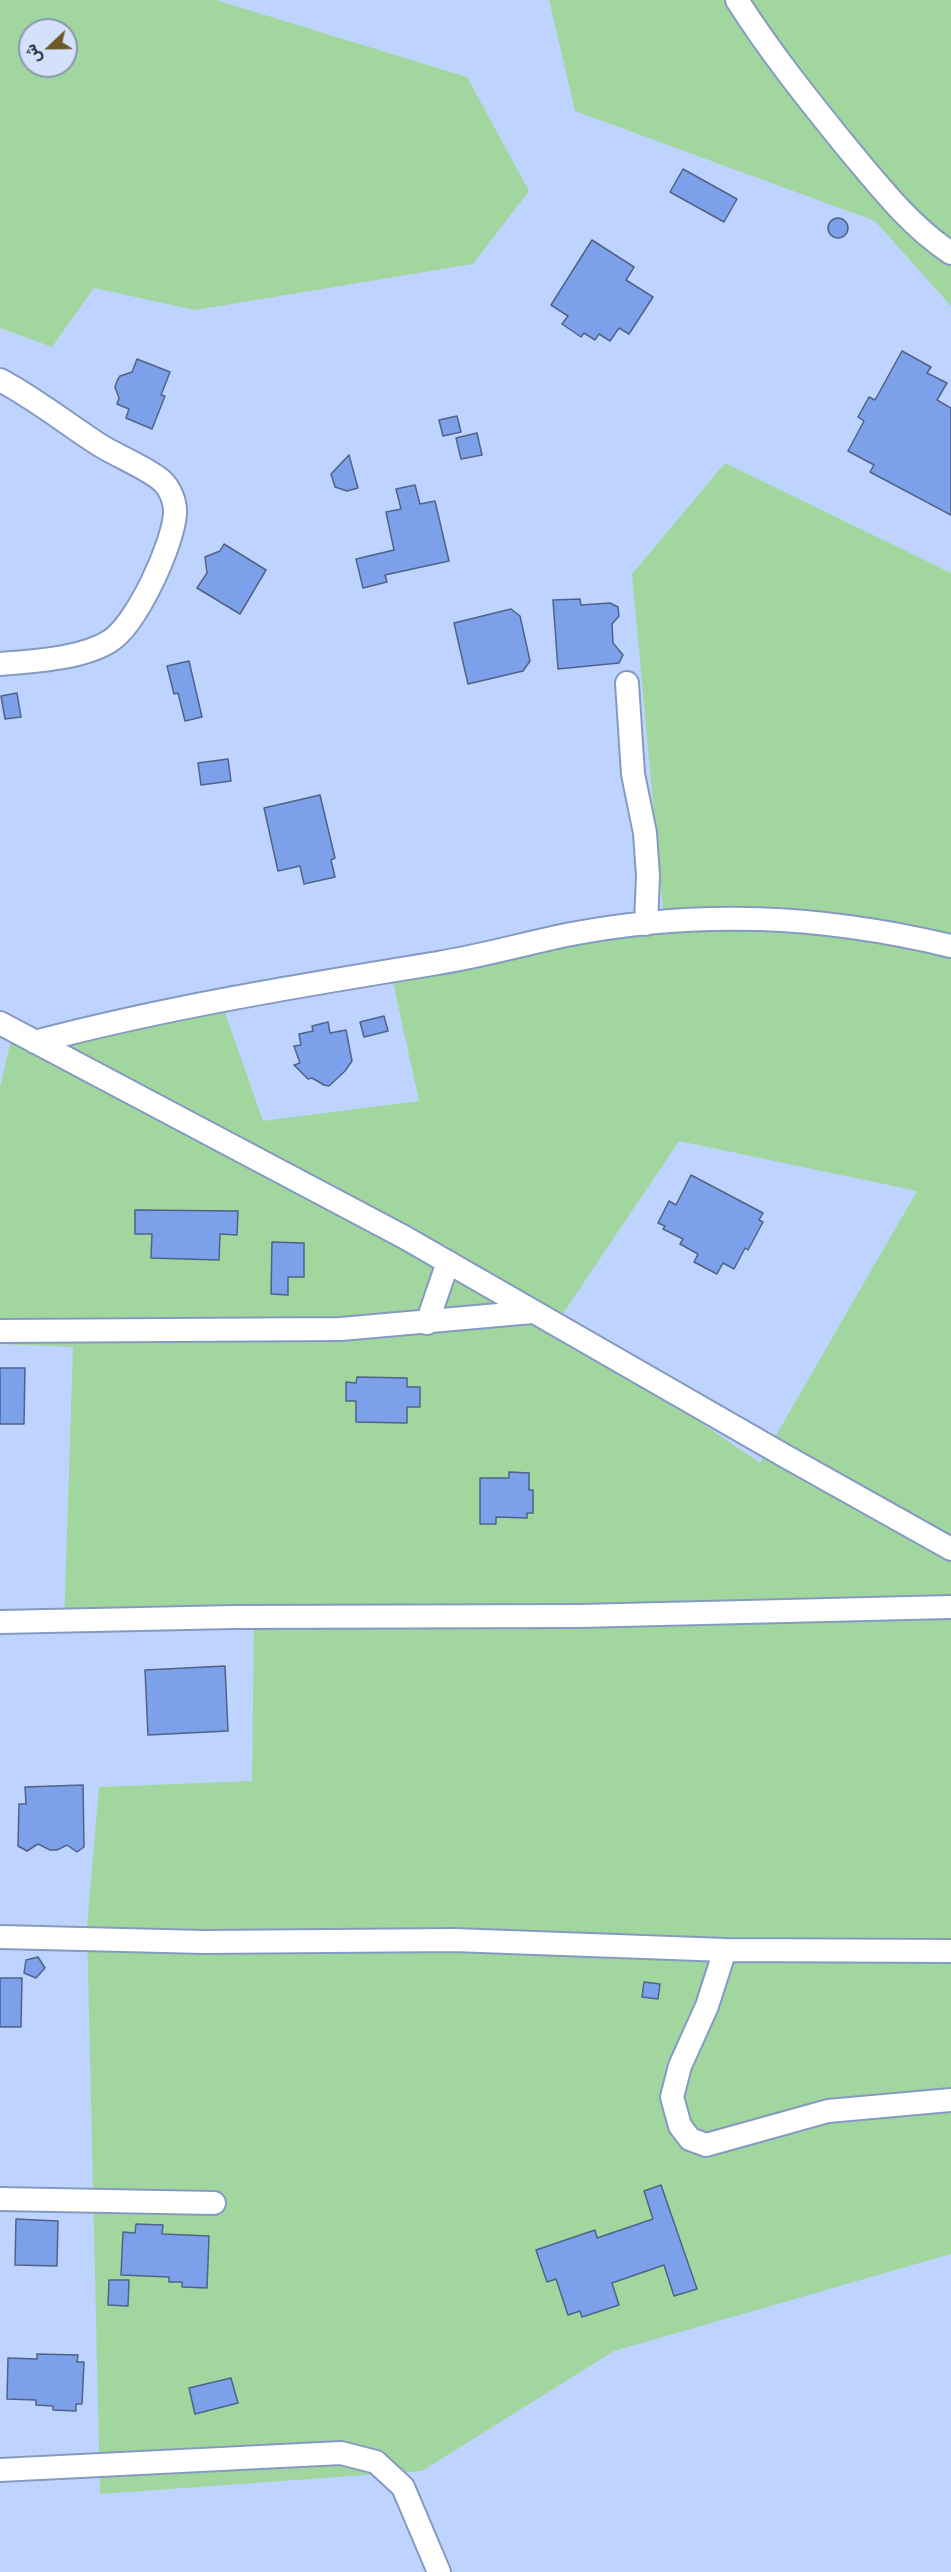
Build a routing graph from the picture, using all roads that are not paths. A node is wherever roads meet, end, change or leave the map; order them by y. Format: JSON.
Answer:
{"nodes":[{"id":1,"x":737,"y":0,"type":"edge"},
{"id":2,"x":951,"y":254,"type":"edge"},
{"id":3,"x":0,"y":380,"type":"edge"},
{"id":4,"x":0,"y":664,"type":"edge"},
{"id":5,"x":627,"y":683,"type":"dead end"},
{"id":6,"x":646,"y":924,"type":"junction"},
{"id":7,"x":951,"y":946,"type":"edge"},
{"id":8,"x":4,"y":1028,"type":"edge"},
{"id":9,"x":35,"y":1042,"type":"junction"},
{"id":10,"x":448,"y":1262,"type":"junction"},
{"id":11,"x":532,"y":1312,"type":"junction"},
{"id":12,"x":427,"y":1323,"type":"junction"},
{"id":13,"x":0,"y":1331,"type":"edge"},
{"id":14,"x":951,"y":1549,"type":"edge"},
{"id":15,"x":951,"y":1607,"type":"edge"},
{"id":16,"x":0,"y":1622,"type":"edge"},
{"id":17,"x":0,"y":1937,"type":"edge"},
{"id":18,"x":726,"y":1950,"type":"junction"},
{"id":19,"x":951,"y":1950,"type":"edge"},
{"id":20,"x":951,"y":2100,"type":"edge"},
{"id":21,"x":0,"y":2199,"type":"edge"},
{"id":22,"x":214,"y":2203,"type":"dead end"},
{"id":23,"x":0,"y":2470,"type":"edge"},
{"id":24,"x":439,"y":2572,"type":"edge"}],
"edges":[{"from":1,"to":2,"type":"street"},
{"from":3,"to":4,"type":"street"},
{"from":5,"to":6,"type":"street"},
{"from":6,"to":7,"type":"street"},
{"from":6,"to":9,"type":"street"},
{"from":8,"to":9,"type":"street"},
{"from":9,"to":10,"type":"street"},
{"from":10,"to":11,"type":"street"},
{"from":10,"to":12,"type":"street"},
{"from":11,"to":12,"type":"street"},
{"from":11,"to":14,"type":"street"},
{"from":12,"to":13,"type":"street"},
{"from":15,"to":16,"type":"street"},
{"from":17,"to":18,"type":"street"},
{"from":18,"to":19,"type":"street"},
{"from":18,"to":20,"type":"street"},
{"from":21,"to":22,"type":"street"},
{"from":23,"to":24,"type":"street"}]}
